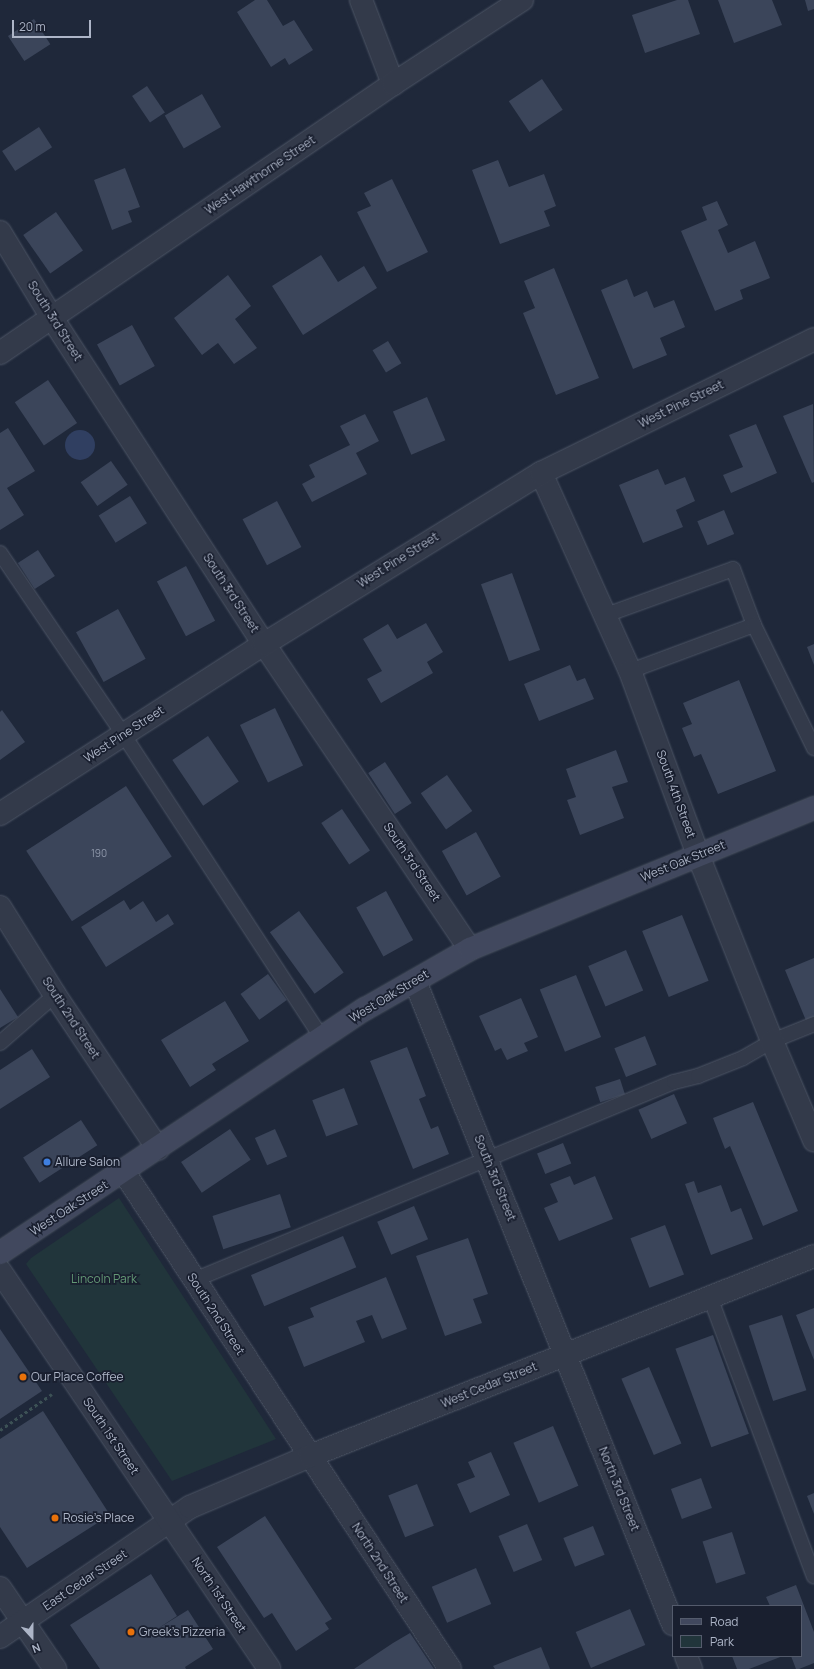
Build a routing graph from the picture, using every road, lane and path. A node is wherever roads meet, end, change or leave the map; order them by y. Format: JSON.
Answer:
{"nodes":[{"id":1,"x":361,"y":0,"type":"edge"},
{"id":2,"x":522,"y":0,"type":"edge"},
{"id":3,"x":393,"y":84,"type":"junction"},
{"id":4,"x":0,"y":232,"type":"edge"},
{"id":5,"x":52,"y":318,"type":"junction"},
{"id":6,"x":814,"y":339,"type":"edge"},
{"id":7,"x":0,"y":353,"type":"edge"},
{"id":8,"x":541,"y":473,"type":"junction"},
{"id":9,"x":0,"y":553,"type":"edge"},
{"id":10,"x":606,"y":615,"type":"junction"},
{"id":11,"x":754,"y":625,"type":"junction"},
{"id":12,"x":264,"y":644,"type":"junction"},
{"id":13,"x":630,"y":671,"type":"junction"},
{"id":14,"x":124,"y":734,"type":"junction"},
{"id":15,"x":814,"y":748,"type":"edge"},
{"id":16,"x":814,"y":808,"type":"edge"},
{"id":17,"x":0,"y":814,"type":"edge"},
{"id":18,"x":698,"y":854,"type":"junction"},
{"id":19,"x":0,"y":907,"type":"edge"},
{"id":20,"x":470,"y":949,"type":"junction"},
{"id":21,"x":415,"y":980,"type":"junction"},
{"id":22,"x":55,"y":995,"type":"junction"},
{"id":23,"x":814,"y":1024,"type":"edge"},
{"id":24,"x":322,"y":1038,"type":"junction"},
{"id":25,"x":772,"y":1041,"type":"junction"},
{"id":26,"x":0,"y":1043,"type":"edge"},
{"id":27,"x":814,"y":1140,"type":"edge"},
{"id":28,"x":158,"y":1149,"type":"junction"},
{"id":29,"x":487,"y":1158,"type":"junction"},
{"id":30,"x":124,"y":1172,"type":"junction"},
{"id":31,"x":0,"y":1253,"type":"edge"},
{"id":32,"x":814,"y":1256,"type":"edge"},
{"id":33,"x":0,"y":1271,"type":"edge"},
{"id":34,"x":194,"y":1280,"type":"junction"},
{"id":35,"x":710,"y":1297,"type":"junction"},
{"id":36,"x":566,"y":1355,"type":"junction"},
{"id":37,"x":52,"y":1394,"type":"dead end"},
{"id":38,"x":0,"y":1430,"type":"edge"},
{"id":39,"x":310,"y":1456,"type":"junction"},
{"id":40,"x":168,"y":1521,"type":"junction"},
{"id":41,"x":814,"y":1576,"type":"edge"},
{"id":42,"x":0,"y":1588,"type":"edge"},
{"id":43,"x":23,"y":1621,"type":"junction"},
{"id":44,"x":672,"y":1621,"type":"edge"},
{"id":45,"x":0,"y":1637,"type":"edge"},
{"id":46,"x":686,"y":1657,"type":"edge"},
{"id":47,"x":55,"y":1669,"type":"edge"},
{"id":48,"x":269,"y":1669,"type":"edge"},
{"id":49,"x":450,"y":1669,"type":"edge"},
{"id":50,"x":691,"y":1669,"type":"edge"}],
"edges":[{"from":1,"to":3,"type":"street"},
{"from":2,"to":3,"type":"street","name":"West Hawthorne Street"},
{"from":3,"to":5,"type":"street","name":"West Hawthorne Street"},
{"from":4,"to":5,"type":"street","name":"South 3rd Street"},
{"from":5,"to":7,"type":"street","name":"West Hawthorne Street"},
{"from":5,"to":12,"type":"street","name":"South 3rd Street"},
{"from":6,"to":8,"type":"street","name":"West Pine Street"},
{"from":8,"to":10,"type":"street","name":"South 4th Street"},
{"from":8,"to":12,"type":"street","name":"West Pine Street"},
{"from":9,"to":14,"type":"lane"},
{"from":10,"to":11,"type":"lane"},
{"from":10,"to":13,"type":"street","name":"South 4th Street"},
{"from":11,"to":13,"type":"lane"},
{"from":11,"to":15,"type":"lane"},
{"from":12,"to":14,"type":"street","name":"West Pine Street"},
{"from":12,"to":20,"type":"street","name":"South 3rd Street"},
{"from":13,"to":18,"type":"street","name":"South 4th Street"},
{"from":14,"to":17,"type":"street","name":"West Pine Street"},
{"from":14,"to":24,"type":"lane"},
{"from":16,"to":18,"type":"main road","name":"West Oak Street"},
{"from":18,"to":20,"type":"main road","name":"West Oak Street"},
{"from":18,"to":25,"type":"street","name":"South 4th Street"},
{"from":19,"to":22,"type":"street","name":"South 2nd Street"},
{"from":20,"to":21,"type":"main road","name":"West Oak Street"},
{"from":21,"to":24,"type":"main road","name":"West Oak Street"},
{"from":21,"to":29,"type":"street","name":"South 3rd Street"},
{"from":22,"to":26,"type":"lane"},
{"from":22,"to":28,"type":"street","name":"South 2nd Street"},
{"from":23,"to":25,"type":"lane"},
{"from":24,"to":28,"type":"main road","name":"West Oak Street"},
{"from":25,"to":27,"type":"street","name":"South 4th Street"},
{"from":25,"to":29,"type":"lane"},
{"from":28,"to":30,"type":"main road","name":"West Oak Street"},
{"from":29,"to":34,"type":"lane"},
{"from":29,"to":36,"type":"street","name":"South 3rd Street"},
{"from":30,"to":31,"type":"main road","name":"West Oak Street"},
{"from":30,"to":34,"type":"street","name":"South 2nd Street"},
{"from":32,"to":35,"type":"street","name":"West Cedar Street"},
{"from":33,"to":40,"type":"street","name":"South 1st Street"},
{"from":34,"to":39,"type":"street","name":"South 2nd Street"},
{"from":35,"to":36,"type":"street","name":"West Cedar Street"},
{"from":35,"to":41,"type":"lane"},
{"from":36,"to":39,"type":"street","name":"West Cedar Street"},
{"from":36,"to":44,"type":"street","name":"North 3rd Street"},
{"from":37,"to":38,"type":"path"},
{"from":39,"to":40,"type":"street","name":"West Cedar Street"},
{"from":39,"to":49,"type":"street","name":"North 2nd Street"},
{"from":40,"to":43,"type":"street","name":"East Cedar Street"},
{"from":40,"to":48,"type":"street","name":"North 1st Street"},
{"from":42,"to":43,"type":"street"},
{"from":43,"to":45,"type":"street","name":"East Cedar Street"},
{"from":43,"to":47,"type":"street"},
{"from":46,"to":50,"type":"street"}]}
